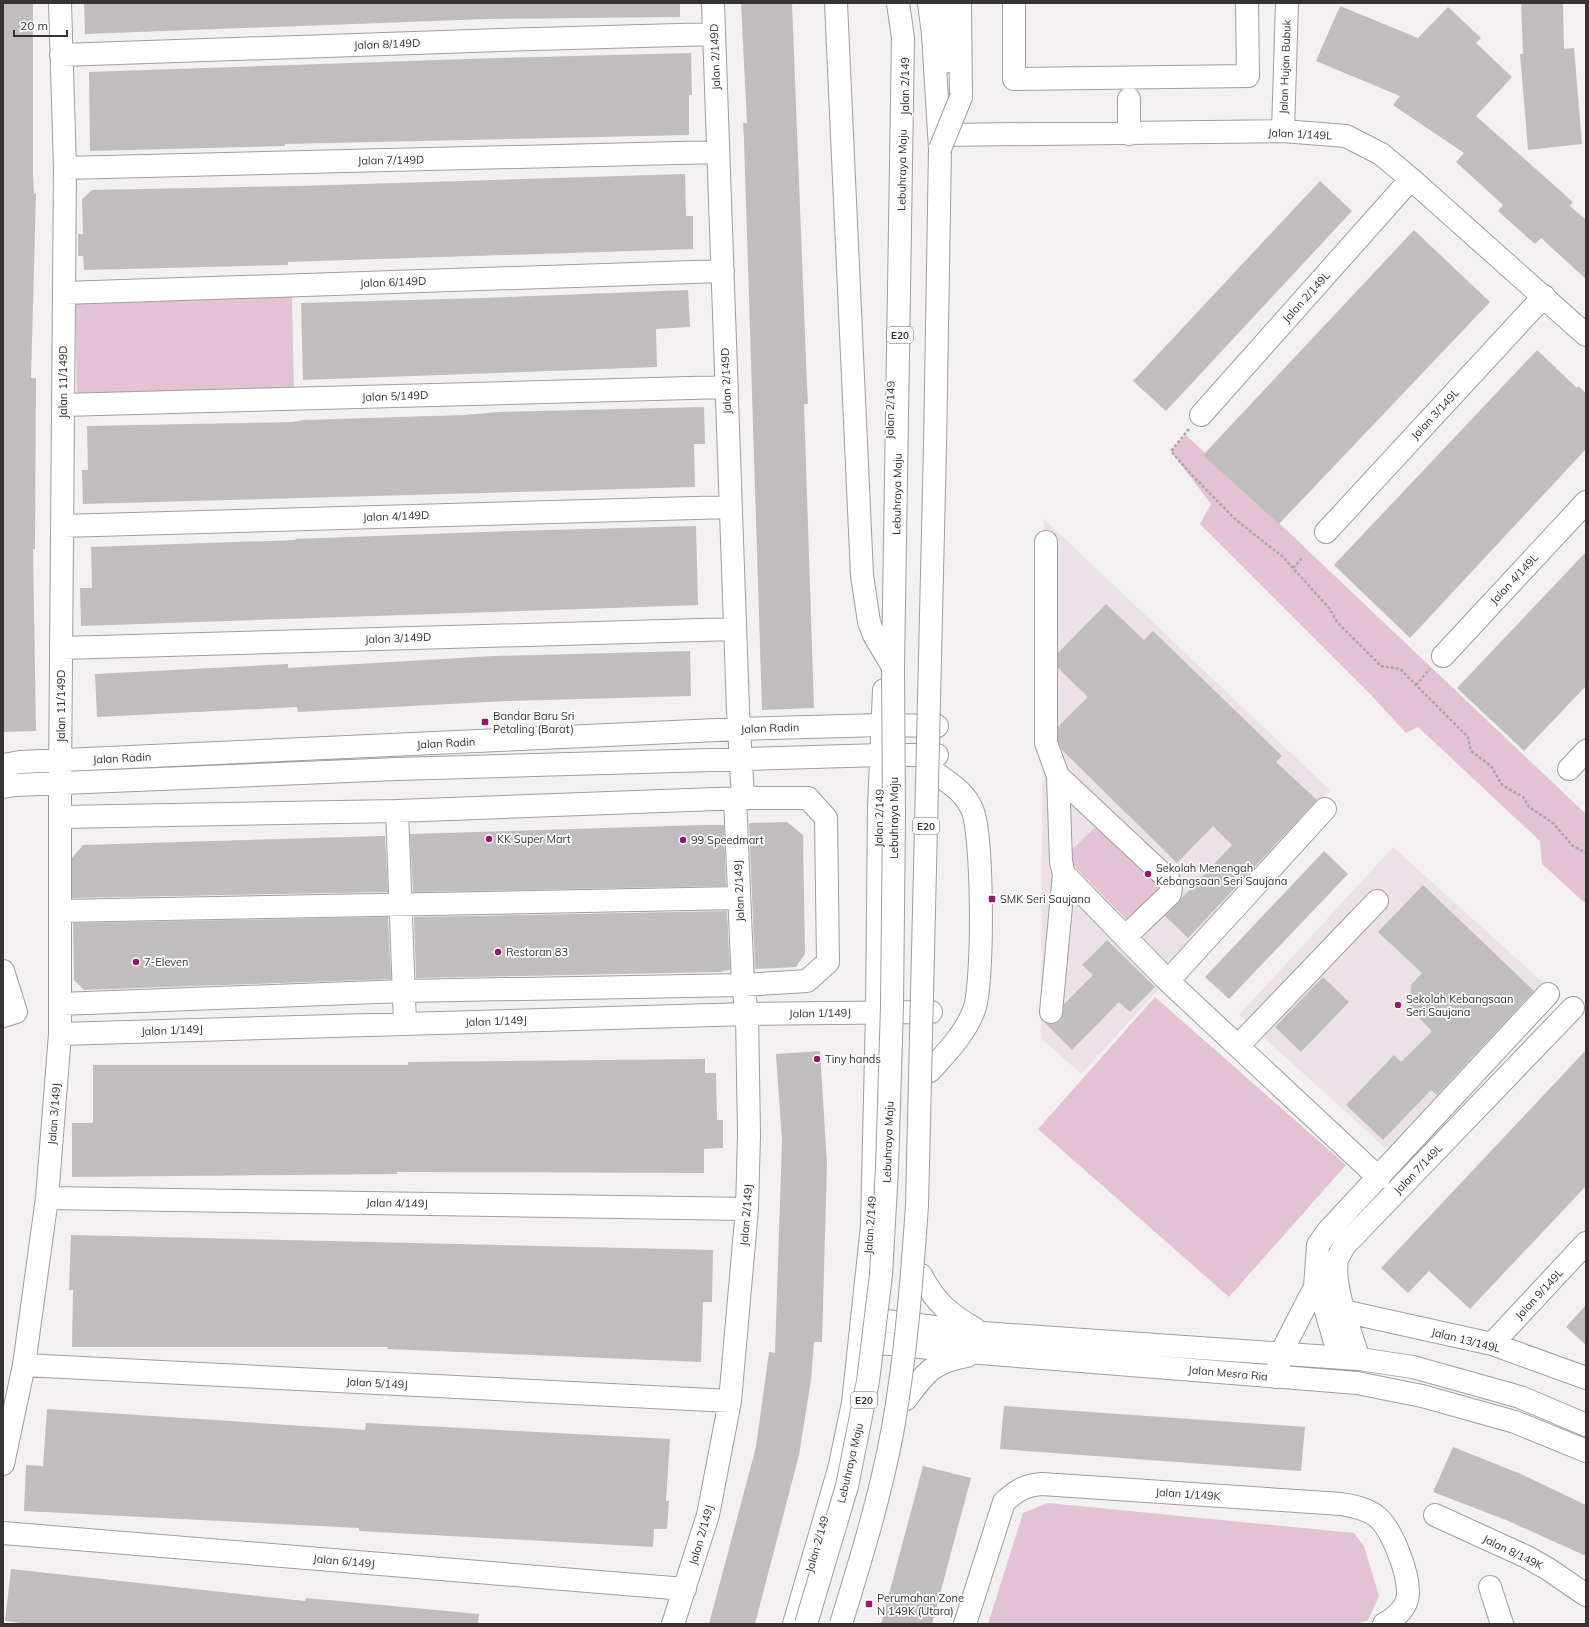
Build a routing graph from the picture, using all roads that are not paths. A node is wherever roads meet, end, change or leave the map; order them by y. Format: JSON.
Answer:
{"nodes":[{"id":1,"x":60,"y":3,"type":"edge"},
{"id":2,"x":713,"y":3,"type":"edge"},
{"id":3,"x":836,"y":3,"type":"edge"},
{"id":4,"x":898,"y":3,"type":"edge"},
{"id":5,"x":903,"y":3,"type":"edge"},
{"id":6,"x":929,"y":3,"type":"edge"},
{"id":7,"x":943,"y":3,"type":"edge"},
{"id":8,"x":960,"y":3,"type":"edge"},
{"id":9,"x":1014,"y":3,"type":"edge"},
{"id":10,"x":1247,"y":3,"type":"edge"},
{"id":11,"x":1287,"y":3,"type":"edge"},
{"id":12,"x":714,"y":34,"type":"junction"},
{"id":13,"x":61,"y":55,"type":"junction"},
{"id":14,"x":1128,"y":99,"type":"dead end"},
{"id":15,"x":1283,"y":131,"type":"junction"},
{"id":16,"x":1129,"y":134,"type":"junction"},
{"id":17,"x":941,"y":142,"type":"junction"},
{"id":18,"x":718,"y":152,"type":"junction"},
{"id":19,"x":64,"y":168,"type":"junction"},
{"id":20,"x":1411,"y":179,"type":"junction"},
{"id":21,"x":723,"y":271,"type":"junction"},
{"id":22,"x":64,"y":293,"type":"junction"},
{"id":23,"x":1544,"y":296,"type":"junction"},
{"id":24,"x":1586,"y":334,"type":"edge"},
{"id":25,"x":726,"y":387,"type":"junction"},
{"id":26,"x":63,"y":405,"type":"junction"},
{"id":27,"x":1202,"y":415,"type":"road end"},
{"id":28,"x":1586,"y":502,"type":"edge"},
{"id":29,"x":731,"y":507,"type":"junction"},
{"id":30,"x":62,"y":526,"type":"junction"},
{"id":31,"x":1326,"y":532,"type":"dead end"},
{"id":32,"x":1046,"y":542,"type":"dead end"},
{"id":33,"x":735,"y":629,"type":"junction"},
{"id":34,"x":61,"y":648,"type":"junction"},
{"id":35,"x":1443,"y":656,"type":"dead end"},
{"id":36,"x":893,"y":667,"type":"junction"},
{"id":37,"x":882,"y":724,"type":"junction"},
{"id":38,"x":938,"y":726,"type":"junction"},
{"id":39,"x":739,"y":729,"type":"junction"},
{"id":40,"x":1586,"y":751,"type":"edge"},
{"id":41,"x":881,"y":755,"type":"junction"},
{"id":42,"x":740,"y":760,"type":"junction"},
{"id":43,"x":61,"y":761,"type":"junction"},
{"id":44,"x":936,"y":764,"type":"junction"},
{"id":45,"x":3,"y":765,"type":"edge"},
{"id":46,"x":1569,"y":769,"type":"dead end"},
{"id":47,"x":1058,"y":776,"type":"junction"},
{"id":48,"x":60,"y":784,"type":"junction"},
{"id":49,"x":3,"y":787,"type":"edge"},
{"id":50,"x":739,"y":798,"type":"junction"},
{"id":51,"x":1326,"y":809,"type":"dead end"},
{"id":52,"x":397,"y":811,"type":"junction"},
{"id":53,"x":60,"y":817,"type":"junction"},
{"id":54,"x":1064,"y":874,"type":"junction"},
{"id":55,"x":739,"y":898,"type":"junction"},
{"id":56,"x":1377,"y":901,"type":"dead end"},
{"id":57,"x":402,"y":904,"type":"junction"},
{"id":58,"x":60,"y":911,"type":"junction"},
{"id":59,"x":1125,"y":937,"type":"junction"},
{"id":60,"x":3,"y":971,"type":"edge"},
{"id":61,"x":1168,"y":981,"type":"junction"},
{"id":62,"x":743,"y":985,"type":"junction"},
{"id":63,"x":404,"y":991,"type":"junction"},
{"id":64,"x":1548,"y":994,"type":"dead end"},
{"id":65,"x":60,"y":1004,"type":"junction"},
{"id":66,"x":1573,"y":1008,"type":"dead end"},
{"id":67,"x":877,"y":1012,"type":"junction"},
{"id":68,"x":931,"y":1012,"type":"junction"},
{"id":69,"x":1051,"y":1012,"type":"dead end"},
{"id":70,"x":747,"y":1014,"type":"junction"},
{"id":71,"x":3,"y":1016,"type":"edge"},
{"id":72,"x":405,"y":1024,"type":"junction"},
{"id":73,"x":60,"y":1034,"type":"junction"},
{"id":74,"x":1238,"y":1046,"type":"junction"},
{"id":75,"x":930,"y":1071,"type":"junction"},
{"id":76,"x":1379,"y":1178,"type":"junction"},
{"id":77,"x":48,"y":1198,"type":"junction"},
{"id":78,"x":747,"y":1209,"type":"junction"},
{"id":79,"x":1586,"y":1243,"type":"edge"},
{"id":80,"x":1316,"y":1273,"type":"junction"},
{"id":81,"x":921,"y":1275,"type":"junction"},
{"id":82,"x":1343,"y":1311,"type":"junction"},
{"id":83,"x":862,"y":1318,"type":"junction"},
{"id":84,"x":917,"y":1325,"type":"junction"},
{"id":85,"x":860,"y":1342,"type":"junction"},
{"id":86,"x":981,"y":1343,"type":"junction"},
{"id":87,"x":1492,"y":1344,"type":"junction"},
{"id":88,"x":914,"y":1346,"type":"junction"},
{"id":89,"x":1281,"y":1353,"type":"junction"},
{"id":90,"x":1351,"y":1359,"type":"junction"},
{"id":91,"x":24,"y":1366,"type":"junction"},
{"id":92,"x":1276,"y":1377,"type":"junction"},
{"id":93,"x":1586,"y":1378,"type":"edge"},
{"id":94,"x":906,"y":1400,"type":"junction"},
{"id":95,"x":730,"y":1401,"type":"junction"},
{"id":96,"x":1586,"y":1425,"type":"edge"},
{"id":97,"x":1586,"y":1451,"type":"edge"},
{"id":98,"x":3,"y":1464,"type":"edge"},
{"id":99,"x":1435,"y":1515,"type":"dead end"},
{"id":100,"x":3,"y":1533,"type":"edge"},
{"id":101,"x":1490,"y":1587,"type":"dead end"},
{"id":102,"x":685,"y":1589,"type":"junction"},
{"id":103,"x":1586,"y":1595,"type":"edge"},
{"id":104,"x":673,"y":1624,"type":"edge"},
{"id":105,"x":794,"y":1624,"type":"edge"},
{"id":106,"x":806,"y":1624,"type":"edge"},
{"id":107,"x":841,"y":1624,"type":"edge"},
{"id":108,"x":851,"y":1624,"type":"edge"},
{"id":109,"x":966,"y":1624,"type":"edge"},
{"id":110,"x":1384,"y":1624,"type":"edge"},
{"id":111,"x":1502,"y":1624,"type":"edge"}],
"edges":[{"from":1,"to":13,"type":"main road","name":"Jalan 11/149D"},
{"from":2,"to":12,"type":"main road","name":"Jalan 2/149D"},
{"from":3,"to":36,"type":"main road","bridge":true},
{"from":4,"to":36,"type":"main road","name":"Lebuhraya Maju","number":"E20","bridge":true},
{"from":5,"to":37,"type":"main road","name":"Jalan 2/149"},
{"from":6,"to":17,"type":"main road","number":"E20"},
{"from":7,"to":17,"type":"main road"},
{"from":8,"to":17,"type":"main road","bridge":true},
{"from":9,"to":10,"type":"main road"},
{"from":11,"to":15,"type":"main road","name":"Jalan Hujan Bubuk"},
{"from":12,"to":13,"type":"main road","name":"Jalan 8/149D"},
{"from":12,"to":18,"type":"main road","name":"Jalan 2/149D"},
{"from":13,"to":19,"type":"main road","name":"Jalan 11/149D"},
{"from":14,"to":16,"type":"main road"},
{"from":15,"to":16,"type":"main road","name":"Jalan 1/149L"},
{"from":15,"to":20,"type":"main road","name":"Jalan 1/149L"},
{"from":16,"to":17,"type":"main road","name":"Jalan 1/149L"},
{"from":17,"to":38,"type":"main road"},
{"from":17,"to":107,"type":"main road","number":"E20","bridge":true},
{"from":18,"to":19,"type":"main road","name":"Jalan 7/149D"},
{"from":18,"to":21,"type":"main road","name":"Jalan 2/149D"},
{"from":19,"to":22,"type":"main road","name":"Jalan 11/149D"},
{"from":20,"to":23,"type":"main road","name":"Jalan 1/149L"},
{"from":20,"to":27,"type":"main road","name":"Jalan 2/149L"},
{"from":21,"to":22,"type":"main road","name":"Jalan 6/149D"},
{"from":21,"to":25,"type":"main road","name":"Jalan 2/149D"},
{"from":22,"to":26,"type":"main road","name":"Jalan 11/149D"},
{"from":23,"to":24,"type":"main road","name":"Jalan 1/149L"},
{"from":23,"to":31,"type":"main road","name":"Jalan 3/149L"},
{"from":25,"to":26,"type":"main road","name":"Jalan 5/149D"},
{"from":25,"to":29,"type":"main road","name":"Jalan 2/149D"},
{"from":26,"to":30,"type":"main road","name":"Jalan 11/149D"},
{"from":28,"to":35,"type":"main road","name":"Jalan 4/149L"},
{"from":29,"to":30,"type":"main road","name":"Jalan 4/149D"},
{"from":29,"to":33,"type":"main road","name":"Jalan 2/149D"},
{"from":30,"to":34,"type":"main road","name":"Jalan 11/149D"},
{"from":32,"to":47,"type":"main road"},
{"from":33,"to":34,"type":"main road","name":"Jalan 3/149D"},
{"from":33,"to":39,"type":"main road","name":"Jalan 2/149D"},
{"from":34,"to":43,"type":"main road","name":"Jalan 11/149D"},
{"from":36,"to":106,"type":"main road","name":"Lebuhraya Maju","number":"E20","bridge":true},
{"from":37,"to":38,"type":"main road","name":"Jalan Radin"},
{"from":37,"to":39,"type":"main road","name":"Jalan Radin"},
{"from":37,"to":41,"type":"main road","name":"Jalan 2/149"},
{"from":38,"to":44,"type":"main road"},
{"from":39,"to":42,"type":"main road","name":"Jalan 2/149D"},
{"from":39,"to":43,"type":"main road","name":"Jalan Radin"},
{"from":40,"to":46,"type":"main road"},
{"from":41,"to":42,"type":"main road","name":"Jalan Radin"},
{"from":41,"to":44,"type":"main road","name":"Jalan Radin"},
{"from":41,"to":67,"type":"main road","name":"Jalan 2/149"},
{"from":42,"to":48,"type":"main road","name":"Jalan Radin"},
{"from":42,"to":50,"type":"main road","name":"Jalan 2/149J"},
{"from":43,"to":45,"type":"main road","name":"Jalan Radin"},
{"from":43,"to":48,"type":"main road","name":"Jalan 3/149J"},
{"from":44,"to":68,"type":"main road"},
{"from":44,"to":75,"type":"main road"},
{"from":47,"to":54,"type":"main road"},
{"from":47,"to":59,"type":"main road"},
{"from":48,"to":49,"type":"main road","name":"Jalan Radin"},
{"from":48,"to":53,"type":"main road","name":"Jalan 3/149J"},
{"from":50,"to":52,"type":"main road"},
{"from":50,"to":55,"type":"main road","name":"Jalan 2/149J"},
{"from":50,"to":62,"type":"main road"},
{"from":51,"to":61,"type":"main road"},
{"from":52,"to":53,"type":"main road"},
{"from":52,"to":57,"type":"main road"},
{"from":53,"to":58,"type":"main road","name":"Jalan 3/149J"},
{"from":54,"to":59,"type":"main road"},
{"from":54,"to":69,"type":"main road"},
{"from":55,"to":57,"type":"main road"},
{"from":55,"to":62,"type":"main road","name":"Jalan 2/149J"},
{"from":56,"to":74,"type":"main road"},
{"from":57,"to":58,"type":"main road"},
{"from":57,"to":63,"type":"main road"},
{"from":58,"to":65,"type":"main road","name":"Jalan 3/149J"},
{"from":59,"to":61,"type":"main road"},
{"from":60,"to":71,"type":"main road"},
{"from":61,"to":74,"type":"main road"},
{"from":62,"to":63,"type":"main road"},
{"from":62,"to":70,"type":"main road","name":"Jalan 2/149J"},
{"from":63,"to":65,"type":"main road"},
{"from":63,"to":72,"type":"main road"},
{"from":64,"to":76,"type":"main road"},
{"from":65,"to":73,"type":"main road","name":"Jalan 3/149J"},
{"from":66,"to":82,"type":"main road","name":"Jalan 7/149L"},
{"from":67,"to":68,"type":"main road","name":"Jalan 1/149J"},
{"from":67,"to":70,"type":"main road","name":"Jalan 1/149J"},
{"from":67,"to":83,"type":"main road","name":"Jalan 2/149"},
{"from":68,"to":75,"type":"main road"},
{"from":70,"to":72,"type":"main road","name":"Jalan 1/149J"},
{"from":70,"to":78,"type":"main road","name":"Jalan 2/149J"},
{"from":72,"to":73,"type":"main road","name":"Jalan 1/149J"},
{"from":73,"to":77,"type":"main road","name":"Jalan 3/149J"},
{"from":74,"to":76,"type":"main road"},
{"from":75,"to":81,"type":"main road"},
{"from":76,"to":80,"type":"main road"},
{"from":77,"to":78,"type":"main road","name":"Jalan 4/149J"},
{"from":77,"to":91,"type":"main road","name":"Jalan 3/149J"},
{"from":78,"to":95,"type":"main road","name":"Jalan 2/149J"},
{"from":79,"to":87,"type":"main road","name":"Jalan 9/149L"},
{"from":80,"to":89,"type":"main road"},
{"from":80,"to":90,"type":"main road"},
{"from":81,"to":84,"type":"main road"},
{"from":81,"to":86,"type":"main road"},
{"from":82,"to":87,"type":"main road","name":"Jalan 13/149L"},
{"from":82,"to":90,"type":"main road","name":"Jalan 7/149L"},
{"from":83,"to":84,"type":"main road","name":"Jalan Mesra Ria"},
{"from":83,"to":85,"type":"main road","name":"Jalan 2/149"},
{"from":84,"to":86,"type":"main road","name":"Jalan Mesra Ria"},
{"from":84,"to":88,"type":"main road"},
{"from":85,"to":88,"type":"main road","name":"Jalan Mesra Ria"},
{"from":85,"to":105,"type":"main road","name":"Jalan 2/149"},
{"from":86,"to":88,"type":"main road","name":"Jalan Mesra Ria"},
{"from":86,"to":89,"type":"main road","name":"Jalan Mesra Ria"},
{"from":86,"to":92,"type":"main road","name":"Jalan Mesra Ria"},
{"from":86,"to":94,"type":"main road"},
{"from":87,"to":93,"type":"main road","name":"Jalan 13/149L"},
{"from":88,"to":94,"type":"main road"},
{"from":89,"to":90,"type":"main road","name":"Jalan Mesra Ria"},
{"from":89,"to":92,"type":"main road"},
{"from":90,"to":96,"type":"main road","name":"Jalan Mesra Ria"},
{"from":91,"to":95,"type":"main road","name":"Jalan 5/149J"},
{"from":91,"to":98,"type":"main road","name":"Jalan 3/149J"},
{"from":92,"to":97,"type":"main road","name":"Jalan Mesra Ria"},
{"from":94,"to":108,"type":"main road"},
{"from":95,"to":102,"type":"main road","name":"Jalan 2/149J"},
{"from":99,"to":103,"type":"main road","name":"Jalan 8/149K"},
{"from":100,"to":102,"type":"main road","name":"Jalan 6/149J"},
{"from":101,"to":111,"type":"main road"},
{"from":102,"to":104,"type":"main road","name":"Jalan 2/149J"},
{"from":109,"to":110,"type":"main road","name":"Jalan 1/149K"}]}
